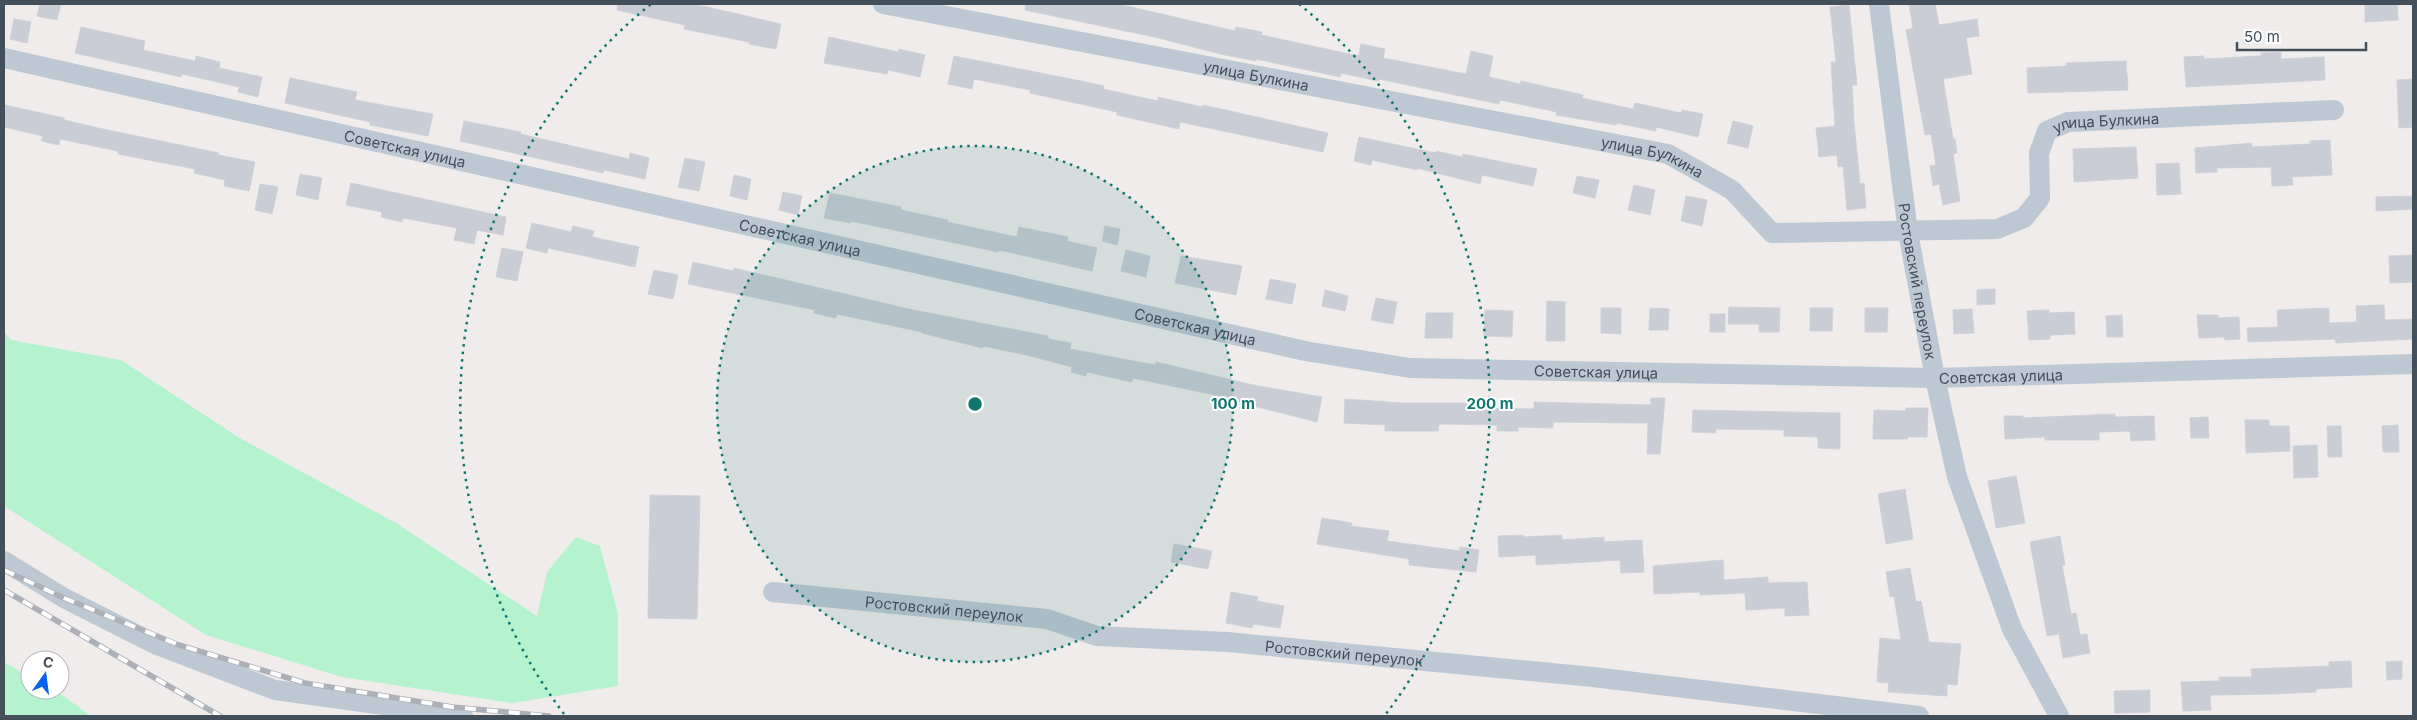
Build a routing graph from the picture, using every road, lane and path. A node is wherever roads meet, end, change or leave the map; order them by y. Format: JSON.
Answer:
{"nodes":[{"id":1,"x":883,"y":4,"type":"edge"},
{"id":2,"x":1879,"y":4,"type":"edge"},
{"id":3,"x":4,"y":58,"type":"edge"},
{"id":4,"x":2334,"y":110,"type":"dead end"},
{"id":5,"x":1908,"y":232,"type":"junction"},
{"id":6,"x":2413,"y":364,"type":"edge"},
{"id":7,"x":1936,"y":378,"type":"junction"},
{"id":8,"x":4,"y":561,"type":"edge"},
{"id":9,"x":772,"y":592,"type":"dead end"},
{"id":10,"x":463,"y":716,"type":"edge"},
{"id":11,"x":1919,"y":716,"type":"edge"},
{"id":12,"x":2059,"y":716,"type":"edge"}],
"edges":[{"from":1,"to":5,"type":"street","name":"улица Булкина"},
{"from":2,"to":5,"type":"street","name":"Ростовский переулок"},
{"from":3,"to":7,"type":"street","name":"Советская улица"},
{"from":4,"to":5,"type":"street","name":"улица Булкина"},
{"from":5,"to":7,"type":"street","name":"Ростовский переулок"},
{"from":6,"to":7,"type":"street","name":"Советская улица"},
{"from":7,"to":12,"type":"street","name":"Ростовский переулок"},
{"from":8,"to":10,"type":"street"},
{"from":9,"to":11,"type":"street","name":"Ростовский переулок"}]}
